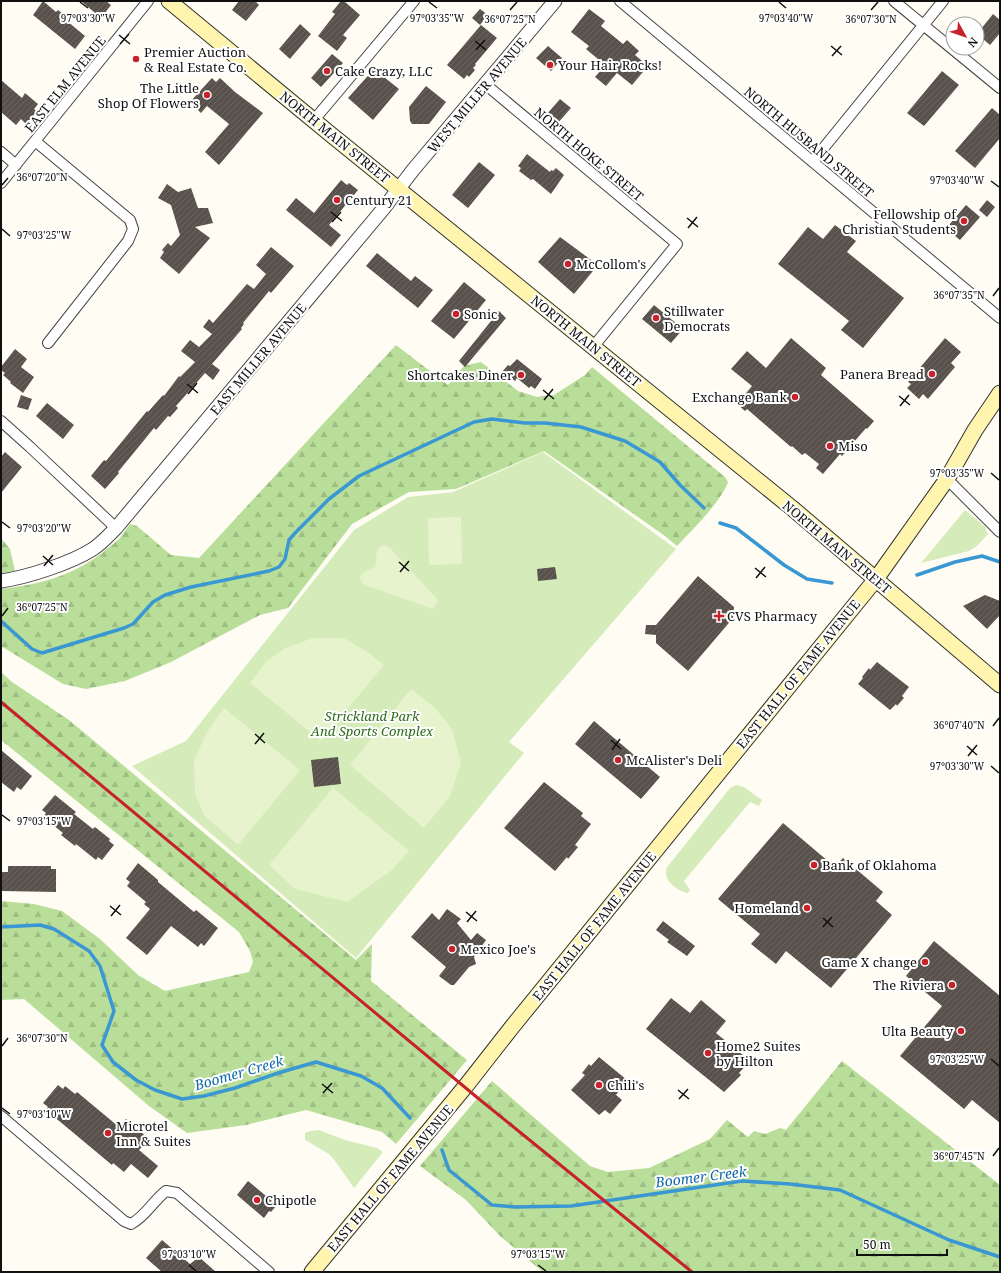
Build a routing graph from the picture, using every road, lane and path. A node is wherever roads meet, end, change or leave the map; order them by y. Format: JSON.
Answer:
{"nodes":[{"id":1,"x":148,"y":1,"type":"edge"},
{"id":2,"x":169,"y":1,"type":"edge"},
{"id":3,"x":414,"y":1,"type":"edge"},
{"id":4,"x":555,"y":1,"type":"edge"},
{"id":5,"x":620,"y":1,"type":"edge"},
{"id":6,"x":894,"y":1,"type":"edge"},
{"id":7,"x":944,"y":1,"type":"edge"},
{"id":8,"x":923,"y":25,"type":"junction"},
{"id":9,"x":485,"y":84,"type":"junction"},
{"id":10,"x":1000,"y":88,"type":"edge"},
{"id":11,"x":314,"y":120,"type":"junction"},
{"id":12,"x":35,"y":141,"type":"junction"},
{"id":13,"x":1,"y":152,"type":"edge"},
{"id":14,"x":813,"y":162,"type":"junction"},
{"id":15,"x":16,"y":165,"type":"junction"},
{"id":16,"x":1,"y":183,"type":"edge"},
{"id":17,"x":398,"y":188,"type":"junction"},
{"id":18,"x":1000,"y":318,"type":"edge"},
{"id":19,"x":48,"y":343,"type":"dead end"},
{"id":20,"x":594,"y":347,"type":"junction"},
{"id":21,"x":1000,"y":393,"type":"edge"},
{"id":22,"x":1,"y":421,"type":"edge"},
{"id":23,"x":947,"y":479,"type":"junction"},
{"id":24,"x":116,"y":528,"type":"junction"},
{"id":25,"x":1000,"y":532,"type":"edge"},
{"id":26,"x":876,"y":579,"type":"junction"},
{"id":27,"x":6,"y":580,"type":"edge"},
{"id":28,"x":1000,"y":685,"type":"edge"},
{"id":29,"x":1,"y":1116,"type":"edge"},
{"id":30,"x":269,"y":1272,"type":"edge"},
{"id":31,"x":312,"y":1272,"type":"edge"}],
"edges":[{"from":1,"to":12,"type":"street","name":"EAST ELM AVENUE"},
{"from":2,"to":11,"type":"main road","name":"NORTH MAIN STREET"},
{"from":3,"to":11,"type":"street"},
{"from":4,"to":9,"type":"street","name":"WEST MILLER AVENUE"},
{"from":5,"to":14,"type":"street","name":"NORTH HUSBAND STREET"},
{"from":6,"to":8,"type":"street"},
{"from":7,"to":8,"type":"street"},
{"from":8,"to":10,"type":"street"},
{"from":8,"to":14,"type":"street"},
{"from":9,"to":17,"type":"street","name":"WEST MILLER AVENUE"},
{"from":9,"to":20,"type":"street","name":"NORTH HOKE STREET"},
{"from":11,"to":17,"type":"main road","name":"NORTH MAIN STREET"},
{"from":12,"to":15,"type":"street","name":"EAST ELM AVENUE"},
{"from":12,"to":19,"type":"street"},
{"from":13,"to":15,"type":"street"},
{"from":14,"to":18,"type":"street","name":"NORTH HUSBAND STREET"},
{"from":15,"to":16,"type":"street","name":"EAST ELM AVENUE"},
{"from":17,"to":20,"type":"main road","name":"NORTH MAIN STREET"},
{"from":17,"to":24,"type":"street","name":"EAST MILLER AVENUE"},
{"from":20,"to":26,"type":"main road","name":"NORTH MAIN STREET"},
{"from":21,"to":23,"type":"main road","name":"EAST HALL OF FAME AVENUE"},
{"from":22,"to":24,"type":"street"},
{"from":23,"to":25,"type":"street"},
{"from":23,"to":26,"type":"main road","name":"EAST HALL OF FAME AVENUE"},
{"from":24,"to":27,"type":"street","name":"EAST MILLER AVENUE"},
{"from":26,"to":28,"type":"main road","name":"NORTH MAIN STREET"},
{"from":26,"to":31,"type":"main road","name":"EAST HALL OF FAME AVENUE"},
{"from":29,"to":30,"type":"street"}]}
